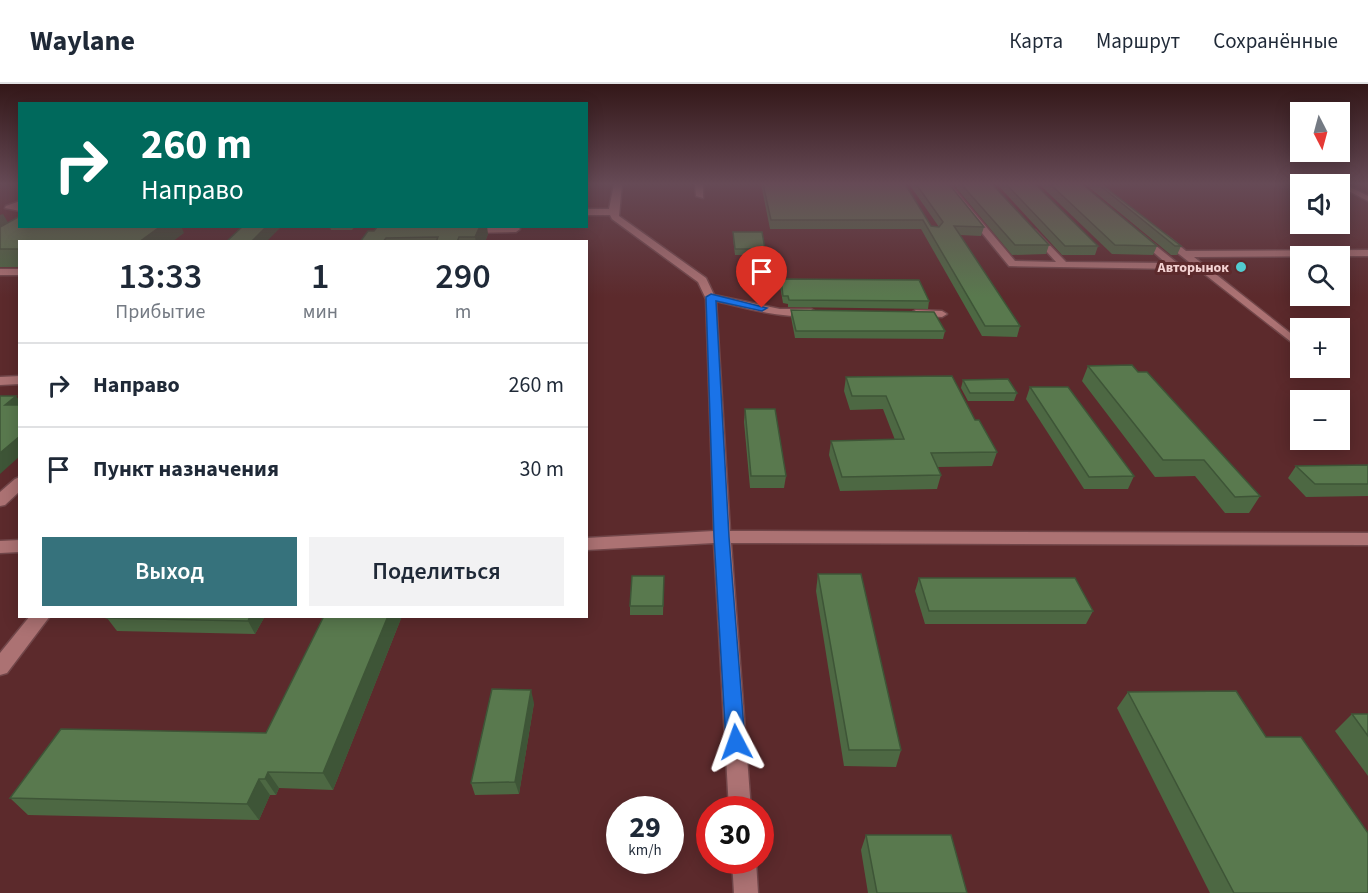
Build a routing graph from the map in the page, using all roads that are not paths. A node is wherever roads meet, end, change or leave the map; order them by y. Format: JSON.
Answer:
{"nodes":[{"id":1,"x":626,"y":222,"type":"edge"},
{"id":2,"x":978,"y":222,"type":"edge"},
{"id":3,"x":1027,"y":224,"type":"edge"},
{"id":4,"x":516,"y":228,"type":"edge"},
{"id":5,"x":1132,"y":229,"type":"edge"},
{"id":6,"x":460,"y":230,"type":"edge"},
{"id":7,"x":1158,"y":233,"type":"edge"},
{"id":8,"x":1368,"y":253,"type":"edge"},
{"id":9,"x":1184,"y":254,"type":"junction"},
{"id":10,"x":1105,"y":257,"type":"dead end"},
{"id":11,"x":1063,"y":264,"type":"junction"},
{"id":12,"x":1113,"y":265,"type":"junction"},
{"id":13,"x":0,"y":272,"type":"edge"},
{"id":14,"x":18,"y":272,"type":"edge"},
{"id":15,"x":711,"y":297,"type":"junction"},
{"id":16,"x":826,"y":312,"type":"edge"},
{"id":17,"x":907,"y":313,"type":"edge"},
{"id":18,"x":942,"y":314,"type":"dead end"},
{"id":19,"x":1290,"y":338,"type":"dead end"},
{"id":20,"x":18,"y":380,"type":"edge"},
{"id":21,"x":0,"y":381,"type":"edge"},
{"id":22,"x":18,"y":484,"type":"edge"},
{"id":23,"x":0,"y":501,"type":"edge"},
{"id":24,"x":722,"y":537,"type":"junction"},
{"id":25,"x":1368,"y":540,"type":"edge"},
{"id":26,"x":588,"y":544,"type":"edge"},
{"id":27,"x":18,"y":546,"type":"edge"},
{"id":28,"x":0,"y":547,"type":"edge"},
{"id":29,"x":38,"y":618,"type":"edge"},
{"id":30,"x":0,"y":667,"type":"edge"},
{"id":31,"x":739,"y":796,"type":"edge"},
{"id":32,"x":745,"y":874,"type":"edge"},
{"id":33,"x":746,"y":893,"type":"edge"}],
"edges":[{"from":1,"to":15,"type":"street"},
{"from":2,"to":11,"type":"street"},
{"from":3,"to":11,"type":"street"},
{"from":4,"to":6,"type":"street"},
{"from":5,"to":12,"type":"street"},
{"from":7,"to":9,"type":"street"},
{"from":8,"to":9,"type":"street"},
{"from":9,"to":19,"type":"street"},
{"from":10,"to":12,"type":"street"},
{"from":11,"to":12,"type":"street"},
{"from":13,"to":14,"type":"street"},
{"from":15,"to":16,"type":"street"},
{"from":15,"to":24,"type":"street"},
{"from":17,"to":18,"type":"street"},
{"from":20,"to":21,"type":"street"},
{"from":22,"to":23,"type":"street"},
{"from":24,"to":25,"type":"street"},
{"from":24,"to":26,"type":"street"},
{"from":24,"to":31,"type":"street"},
{"from":27,"to":28,"type":"street"},
{"from":29,"to":30,"type":"street"},
{"from":32,"to":33,"type":"street"}]}
